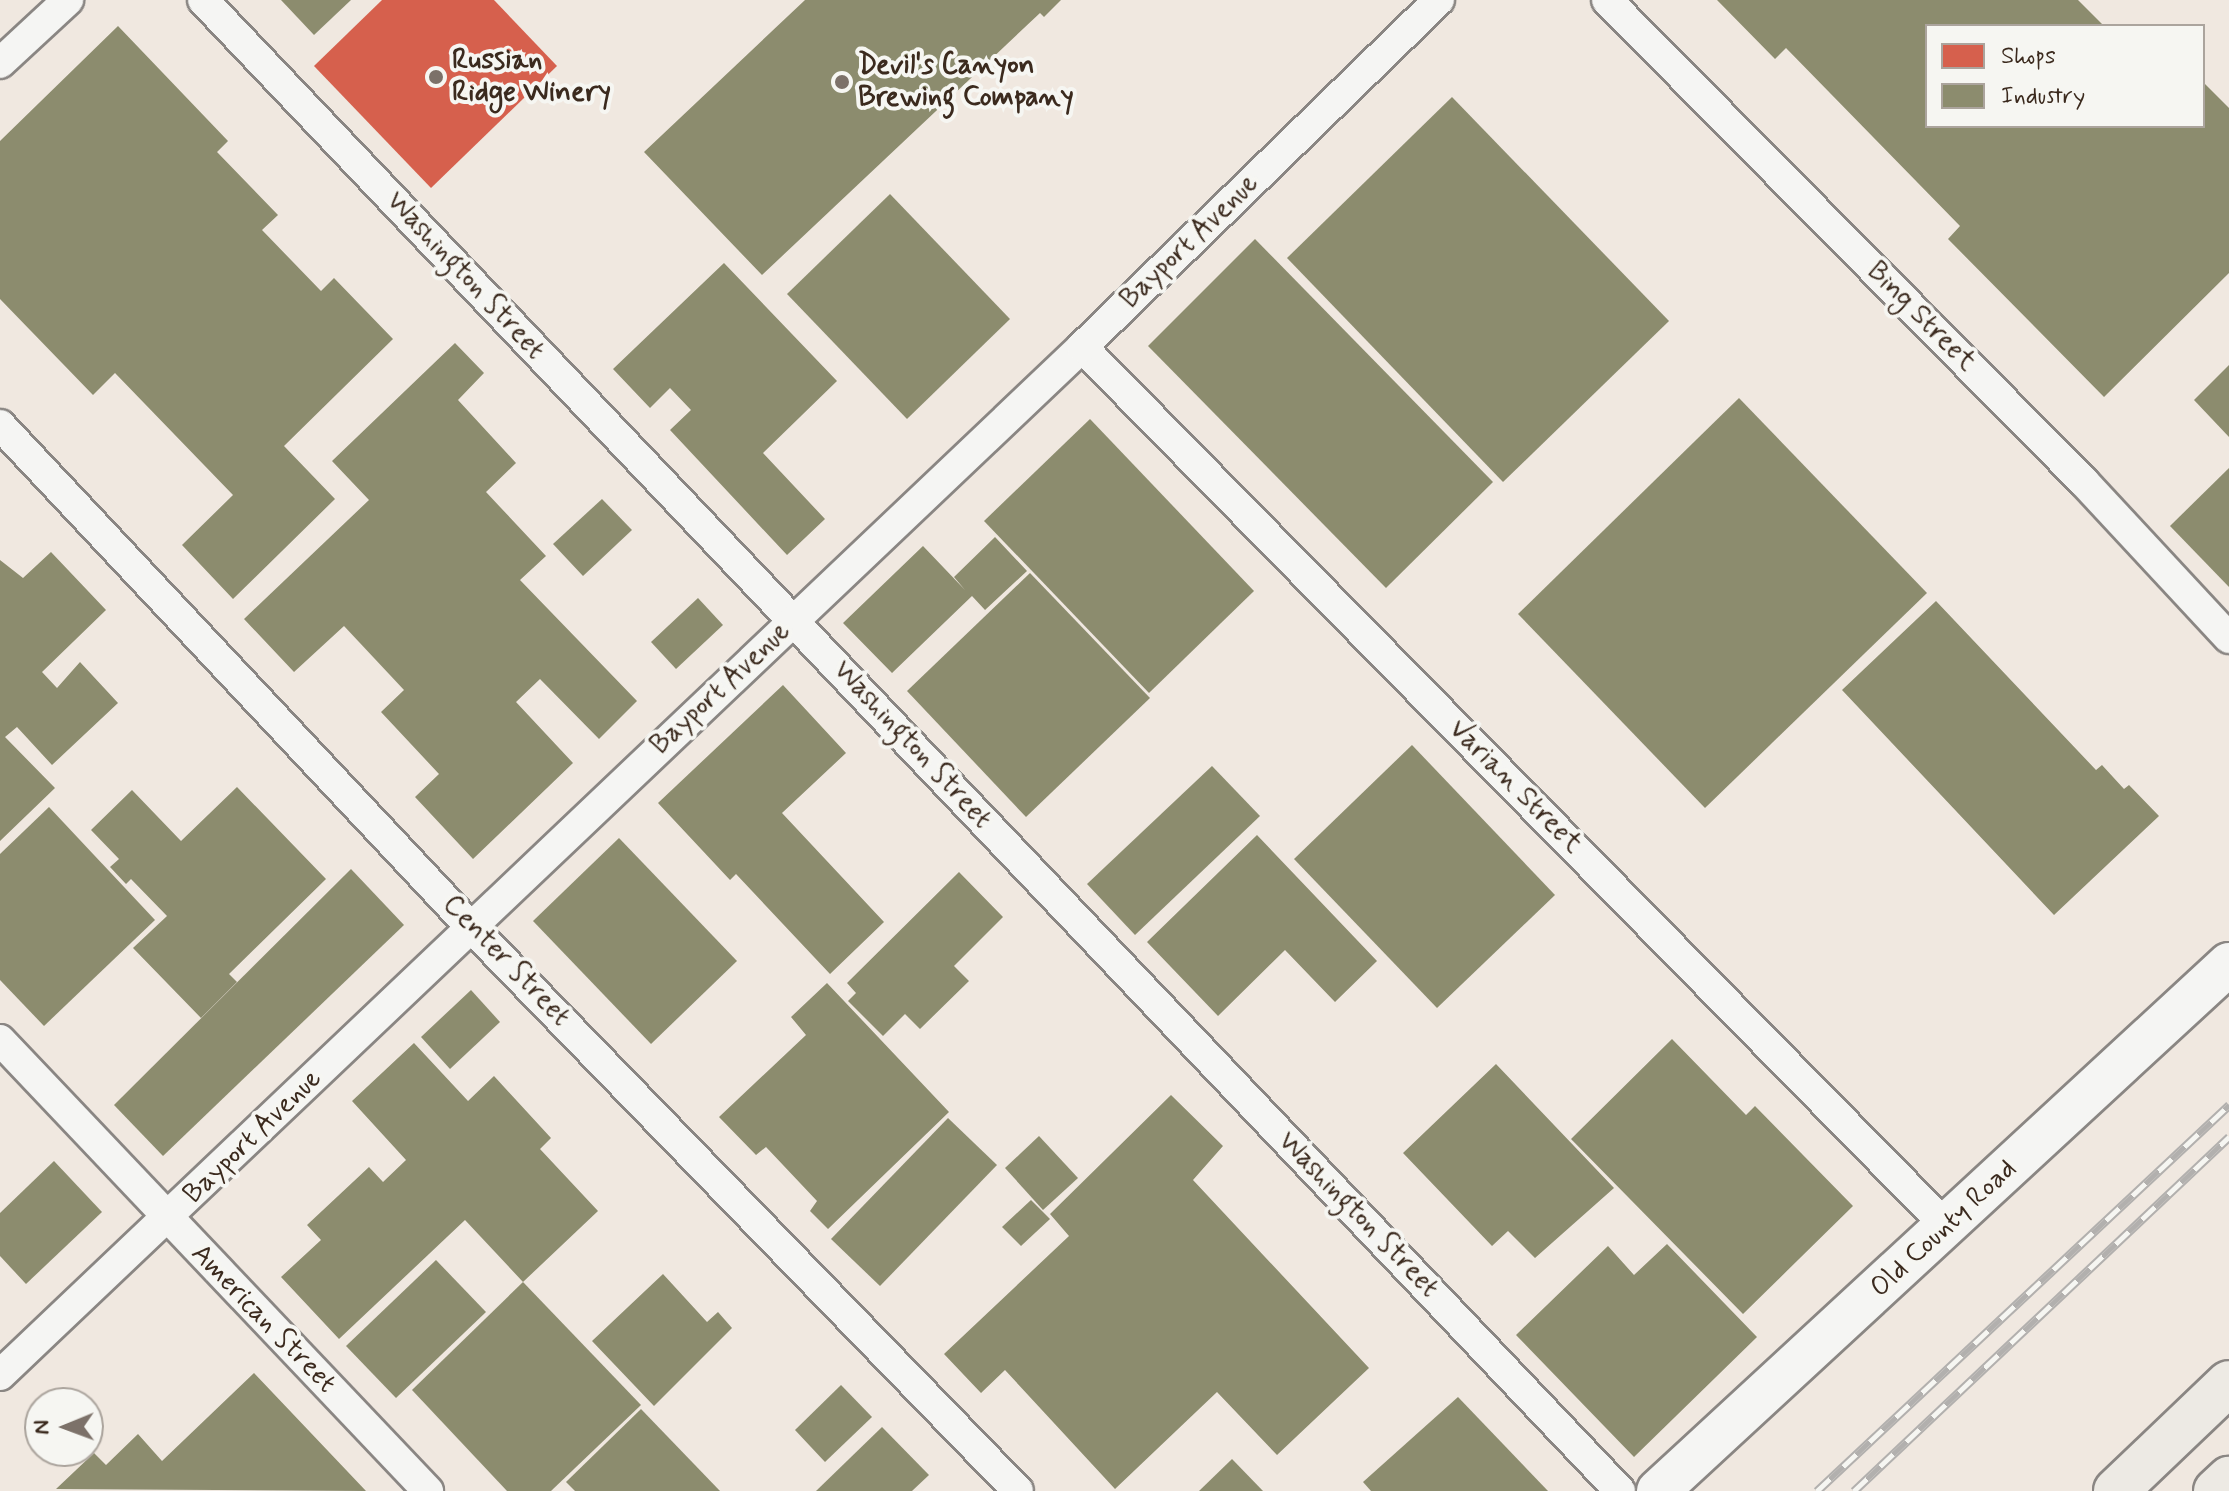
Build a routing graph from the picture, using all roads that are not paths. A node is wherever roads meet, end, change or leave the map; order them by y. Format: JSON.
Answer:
{"nodes":[{"id":1,"x":68,"y":0,"type":"edge"},
{"id":2,"x":203,"y":0,"type":"edge"},
{"id":3,"x":1439,"y":0,"type":"edge"},
{"id":4,"x":1607,"y":0,"type":"edge"},
{"id":5,"x":0,"y":63,"type":"edge"},
{"id":6,"x":1082,"y":347,"type":"junction"},
{"id":7,"x":0,"y":425,"type":"edge"},
{"id":8,"x":794,"y":621,"type":"junction"},
{"id":9,"x":2229,"y":638,"type":"edge"},
{"id":10,"x":470,"y":926,"type":"junction"},
{"id":11,"x":2229,"y":964,"type":"edge"},
{"id":12,"x":0,"y":1040,"type":"edge"},
{"id":13,"x":168,"y":1220,"type":"junction"},
{"id":14,"x":1947,"y":1227,"type":"junction"},
{"id":15,"x":0,"y":1375,"type":"edge"},
{"id":16,"x":2229,"y":1383,"type":"edge"},
{"id":17,"x":2229,"y":1479,"type":"edge"},
{"id":18,"x":428,"y":1491,"type":"edge"},
{"id":19,"x":1018,"y":1491,"type":"edge"},
{"id":20,"x":1620,"y":1491,"type":"edge"},
{"id":21,"x":1658,"y":1491,"type":"edge"},
{"id":22,"x":2116,"y":1491,"type":"edge"},
{"id":23,"x":2216,"y":1491,"type":"edge"}],
"edges":[{"from":1,"to":5,"type":"street"},
{"from":2,"to":8,"type":"street","name":"Washington Street"},
{"from":3,"to":6,"type":"street","name":"Bayport Avenue"},
{"from":4,"to":9,"type":"street","name":"Bing Street"},
{"from":6,"to":8,"type":"street","name":"Bayport Avenue"},
{"from":6,"to":14,"type":"street","name":"Varian Street"},
{"from":7,"to":10,"type":"street","name":"Center Street"},
{"from":8,"to":10,"type":"street","name":"Bayport Avenue"},
{"from":8,"to":20,"type":"street","name":"Washington Street"},
{"from":10,"to":13,"type":"street","name":"Bayport Avenue"},
{"from":10,"to":19,"type":"street","name":"Center Street"},
{"from":11,"to":14,"type":"street","name":"Old County Road"},
{"from":12,"to":13,"type":"street","name":"American Street"},
{"from":13,"to":15,"type":"street","name":"Bayport Avenue"},
{"from":13,"to":18,"type":"street","name":"American Street"},
{"from":14,"to":21,"type":"street","name":"Old County Road"},
{"from":16,"to":22,"type":"main road"},
{"from":17,"to":23,"type":"main road"}]}
